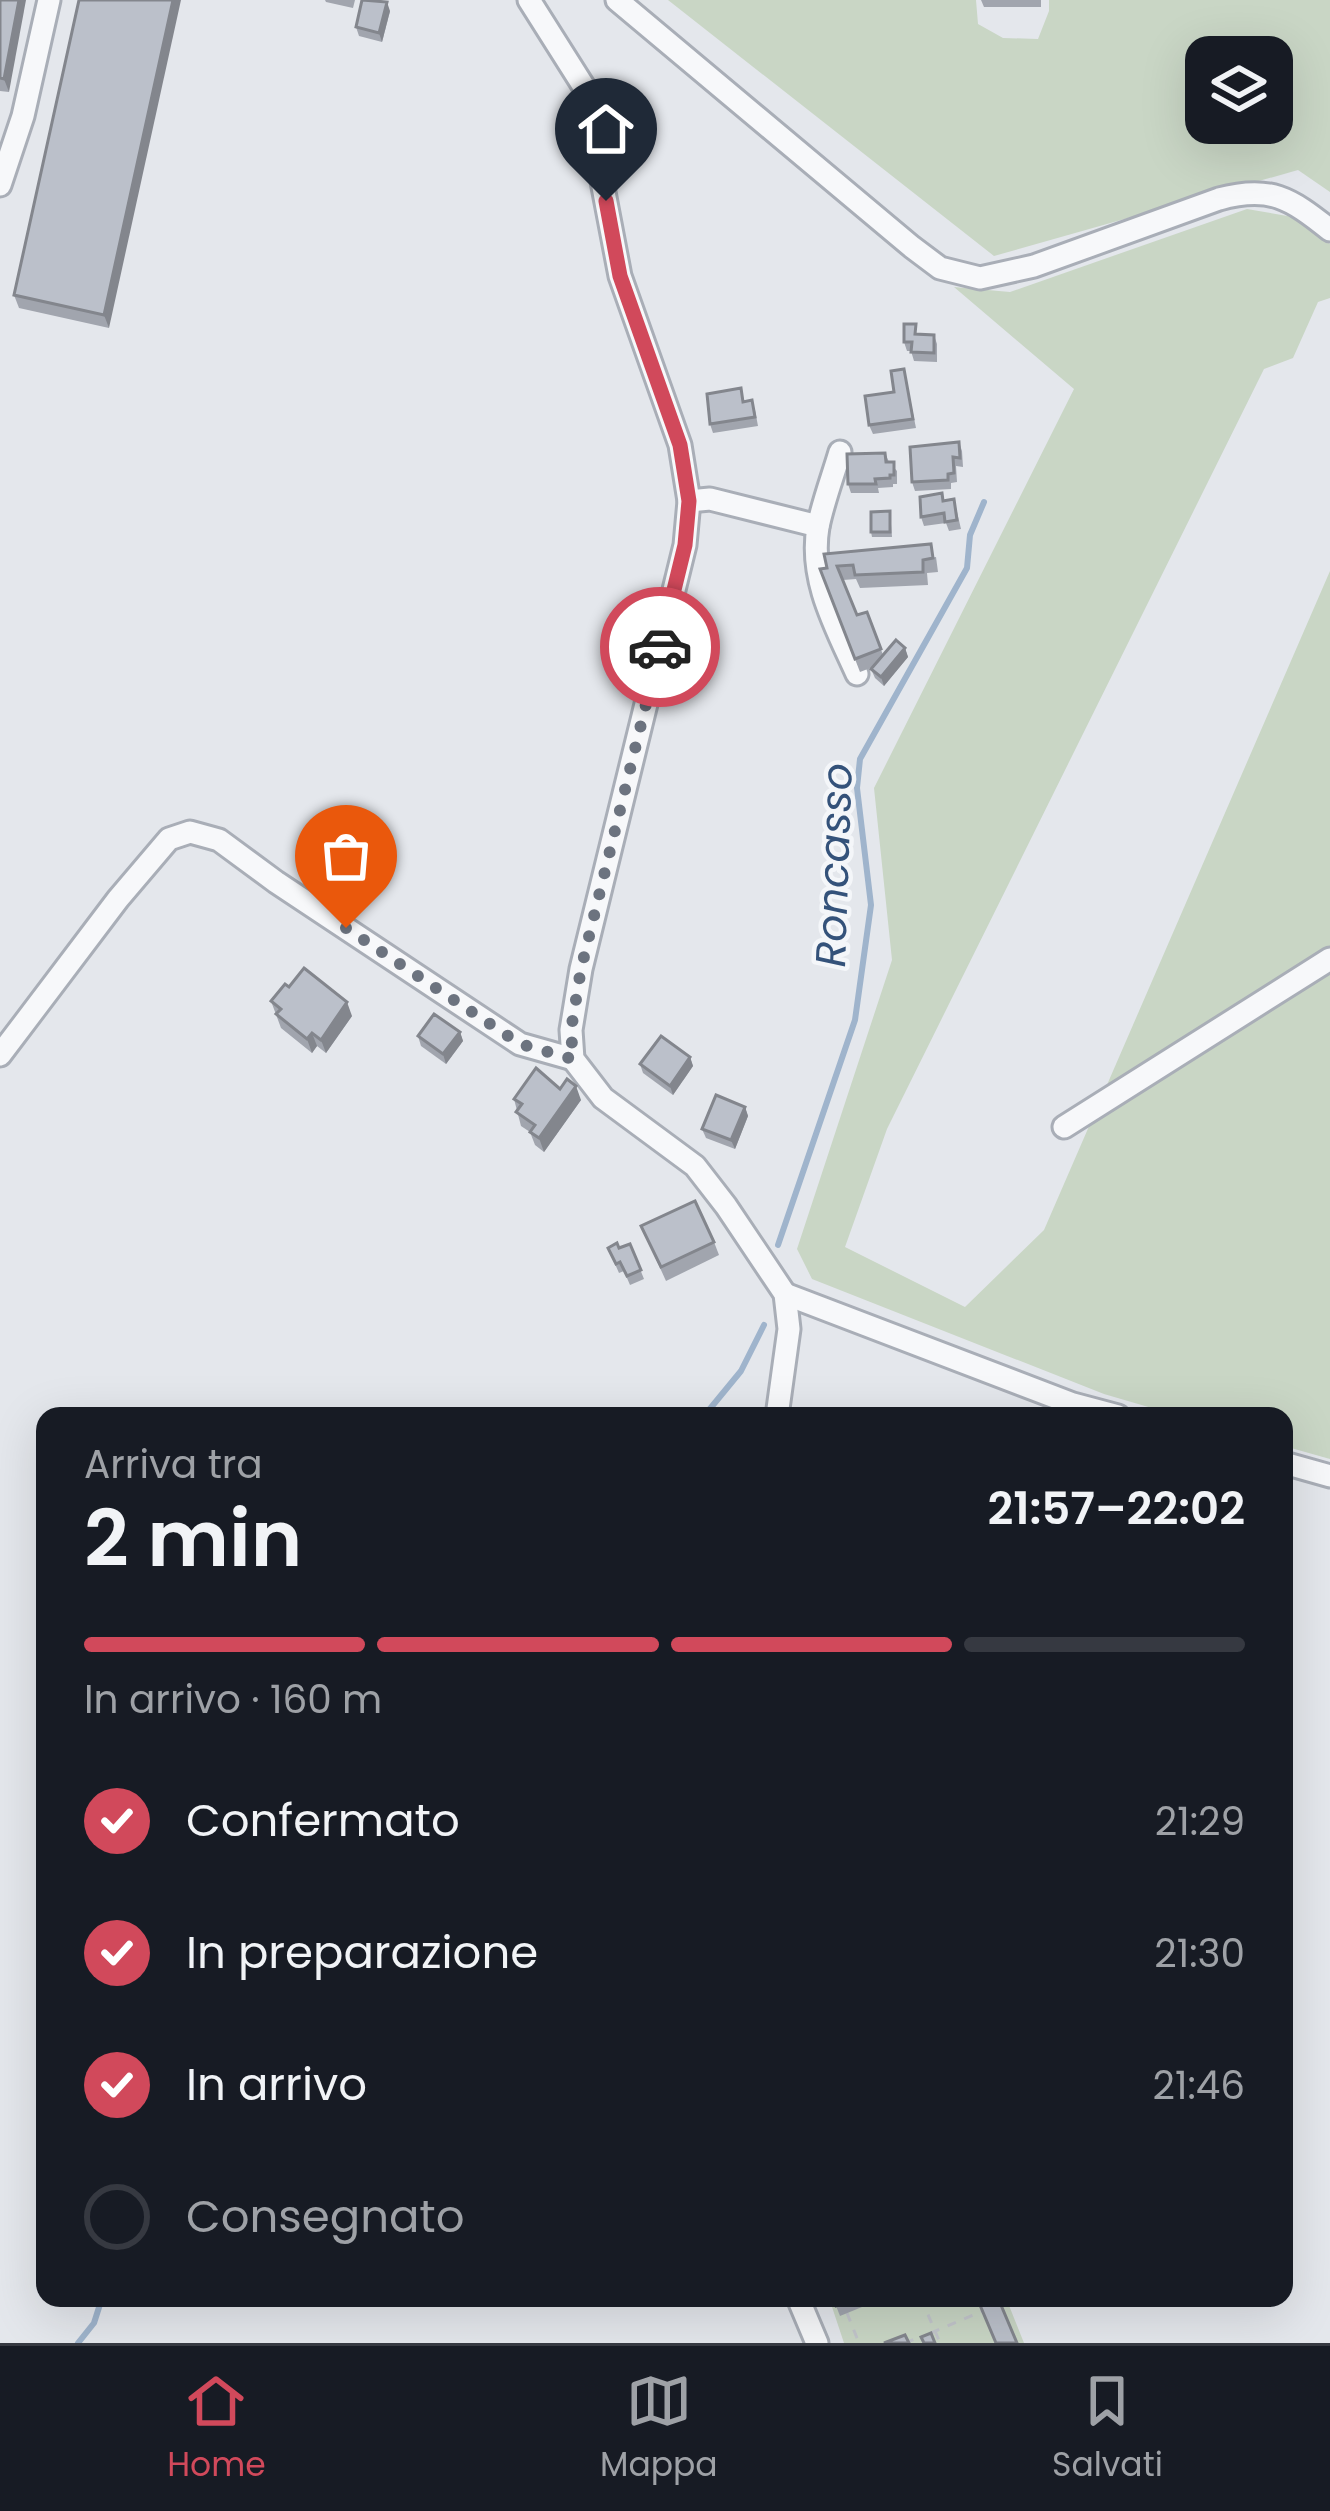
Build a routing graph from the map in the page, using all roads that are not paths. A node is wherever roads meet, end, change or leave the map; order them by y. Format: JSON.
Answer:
{"nodes":[{"id":1,"x":49,"y":0,"type":"edge"},
{"id":2,"x":529,"y":0,"type":"edge"},
{"id":3,"x":617,"y":0,"type":"edge"},
{"id":4,"x":0,"y":185,"type":"edge"},
{"id":5,"x":1330,"y":230,"type":"edge"},
{"id":6,"x":840,"y":452,"type":"dead end"},
{"id":7,"x":689,"y":501,"type":"junction"},
{"id":8,"x":818,"y":526,"type":"junction"},
{"id":9,"x":857,"y":674,"type":"edge"},
{"id":10,"x":1330,"y":959,"type":"edge"},
{"id":11,"x":0,"y":1055,"type":"edge"},
{"id":12,"x":573,"y":1059,"type":"junction"},
{"id":13,"x":1064,"y":1127,"type":"dead end"},
{"id":14,"x":784,"y":1294,"type":"junction"},
{"id":15,"x":778,"y":1407,"type":"edge"},
{"id":16,"x":1084,"y":1407,"type":"edge"},
{"id":17,"x":1293,"y":1466,"type":"edge"},
{"id":18,"x":1330,"y":1476,"type":"edge"},
{"id":19,"x":802,"y":2307,"type":"edge"},
{"id":20,"x":817,"y":2343,"type":"edge"}],
"edges":[{"from":1,"to":4,"type":"street"},
{"from":2,"to":7,"type":"street"},
{"from":3,"to":5,"type":"street"},
{"from":6,"to":8,"type":"street"},
{"from":7,"to":8,"type":"street"},
{"from":7,"to":12,"type":"street"},
{"from":8,"to":9,"type":"street"},
{"from":10,"to":13,"type":"street"},
{"from":11,"to":12,"type":"street"},
{"from":12,"to":14,"type":"street"},
{"from":14,"to":15,"type":"street"},
{"from":14,"to":16,"type":"street"},
{"from":17,"to":18,"type":"street"},
{"from":19,"to":20,"type":"street"}]}
